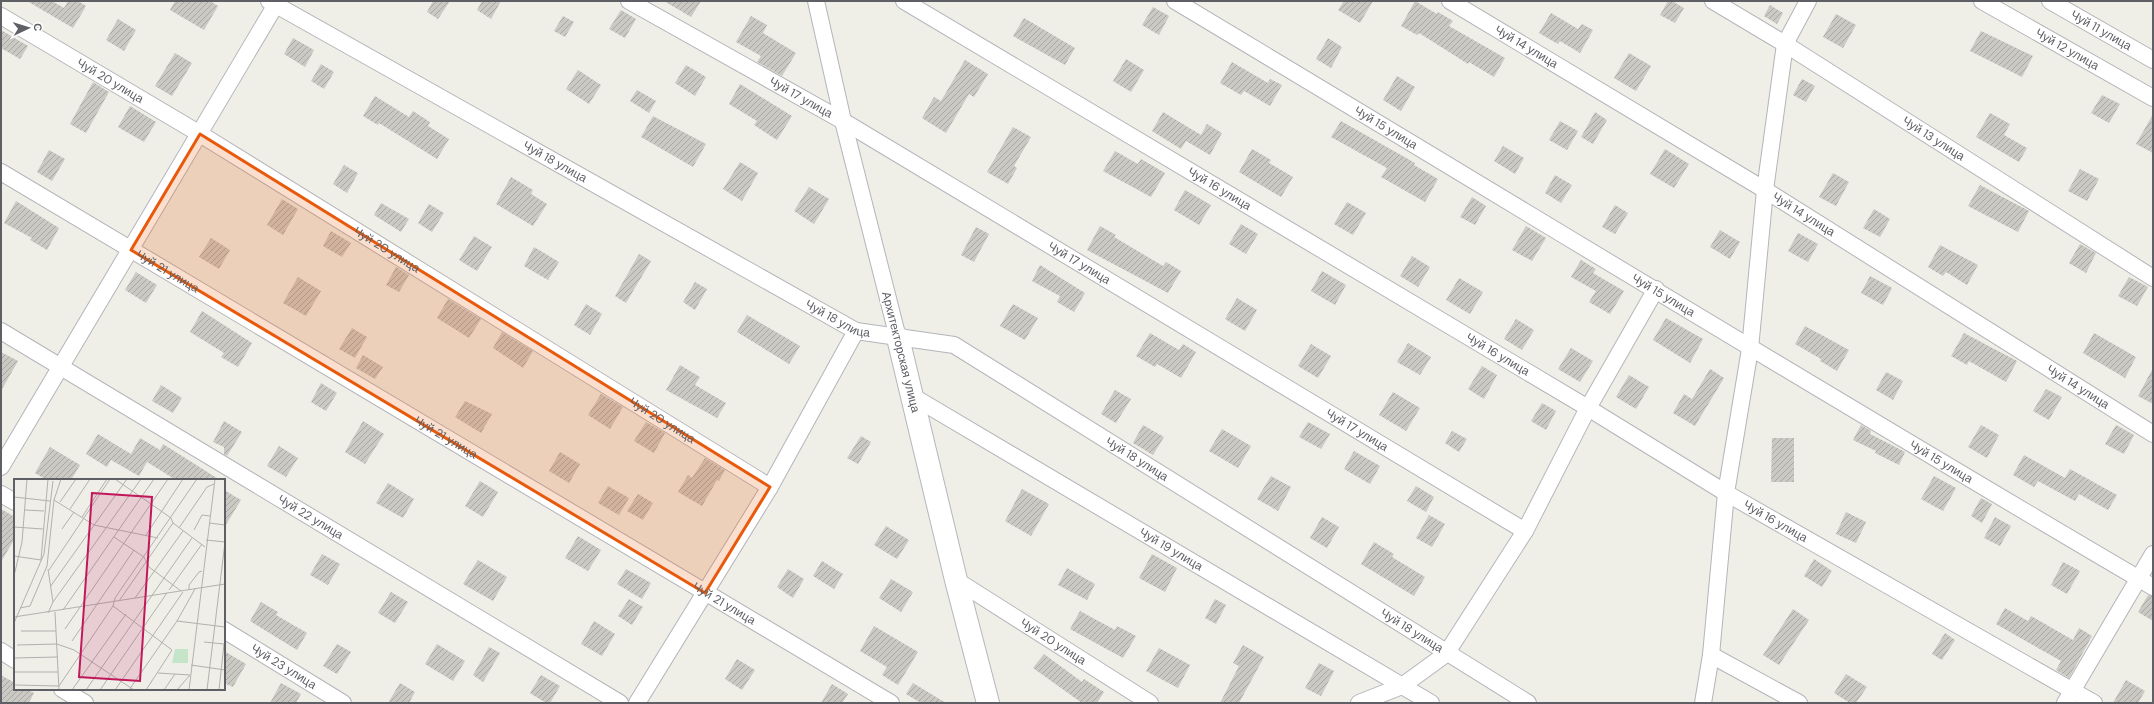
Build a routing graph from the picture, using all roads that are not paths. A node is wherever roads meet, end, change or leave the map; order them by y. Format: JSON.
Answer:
{"nodes":[{"id":1,"x":629,"y":1,"type":"edge"},
{"id":2,"x":816,"y":1,"type":"edge"},
{"id":3,"x":904,"y":1,"type":"edge"},
{"id":4,"x":1174,"y":1,"type":"edge"},
{"id":5,"x":1450,"y":1,"type":"edge"},
{"id":6,"x":1713,"y":1,"type":"edge"},
{"id":7,"x":1808,"y":1,"type":"edge"},
{"id":8,"x":1982,"y":1,"type":"edge"},
{"id":9,"x":2050,"y":1,"type":"edge"},
{"id":10,"x":274,"y":2,"type":"edge"},
{"id":11,"x":1,"y":16,"type":"edge"},
{"id":12,"x":1785,"y":44,"type":"junction"},
{"id":13,"x":2153,"y":60,"type":"edge"},
{"id":14,"x":2153,"y":98,"type":"edge"},
{"id":15,"x":843,"y":121,"type":"junction"},
{"id":16,"x":200,"y":134,"type":"junction"},
{"id":17,"x":1,"y":172,"type":"edge"},
{"id":18,"x":1765,"y":190,"type":"junction"},
{"id":19,"x":131,"y":250,"type":"junction"},
{"id":20,"x":2153,"y":278,"type":"edge"},
{"id":21,"x":1656,"y":290,"type":"junction"},
{"id":22,"x":856,"y":331,"type":"junction"},
{"id":23,"x":1,"y":332,"type":"edge"},
{"id":24,"x":898,"y":338,"type":"junction"},
{"id":25,"x":1750,"y":349,"type":"junction"},
{"id":26,"x":61,"y":367,"type":"junction"},
{"id":27,"x":912,"y":396,"type":"junction"},
{"id":28,"x":1588,"y":408,"type":"junction"},
{"id":29,"x":2153,"y":434,"type":"edge"},
{"id":30,"x":1,"y":467,"type":"edge"},
{"id":31,"x":770,"y":487,"type":"junction"},
{"id":32,"x":1726,"y":493,"type":"junction"},
{"id":33,"x":1,"y":494,"type":"edge"},
{"id":34,"x":14,"y":501,"type":"edge"},
{"id":35,"x":1525,"y":531,"type":"junction"},
{"id":36,"x":2153,"y":554,"type":"edge"},
{"id":37,"x":2138,"y":578,"type":"junction"},
{"id":38,"x":956,"y":580,"type":"junction"},
{"id":39,"x":2153,"y":587,"type":"edge"},
{"id":40,"x":705,"y":593,"type":"junction"},
{"id":41,"x":225,"y":631,"type":"edge"},
{"id":42,"x":1,"y":651,"type":"edge"},
{"id":43,"x":1446,"y":654,"type":"junction"},
{"id":44,"x":1711,"y":655,"type":"junction"},
{"id":45,"x":14,"y":659,"type":"edge"},
{"id":46,"x":1402,"y":686,"type":"junction"},
{"id":47,"x":64,"y":690,"type":"edge"},
{"id":48,"x":2069,"y":696,"type":"edge"},
{"id":49,"x":85,"y":703,"type":"edge"},
{"id":50,"x":343,"y":703,"type":"edge"},
{"id":51,"x":620,"y":703,"type":"edge"},
{"id":52,"x":637,"y":703,"type":"edge"},
{"id":53,"x":891,"y":703,"type":"edge"},
{"id":54,"x":988,"y":703,"type":"edge"},
{"id":55,"x":1150,"y":703,"type":"edge"},
{"id":56,"x":1359,"y":703,"type":"edge"},
{"id":57,"x":1430,"y":703,"type":"edge"},
{"id":58,"x":1528,"y":703,"type":"edge"},
{"id":59,"x":1703,"y":703,"type":"edge"},
{"id":60,"x":1799,"y":703,"type":"edge"},
{"id":61,"x":2094,"y":703,"type":"edge"}],
"edges":[{"from":1,"to":15,"type":"street","name":"Чуй 17 улица"},
{"from":2,"to":15,"type":"street","name":"Архитекторская улица"},
{"from":3,"to":28,"type":"street","name":"Чуй 16 улица"},
{"from":4,"to":21,"type":"street","name":"Чуй 15 улица"},
{"from":5,"to":18,"type":"street","name":"Чуй 14 улица"},
{"from":6,"to":12,"type":"street","name":"Чуй 13 улица"},
{"from":7,"to":12,"type":"street"},
{"from":8,"to":14,"type":"street","name":"Чуй 12 улица"},
{"from":9,"to":13,"type":"street","name":"Чуй 11 улица"},
{"from":10,"to":16,"type":"street"},
{"from":10,"to":22,"type":"street","name":"Чуй 18 улица"},
{"from":11,"to":16,"type":"street","name":"Чуй 20 улица"},
{"from":12,"to":18,"type":"street"},
{"from":12,"to":20,"type":"street","name":"Чуй 13 улица"},
{"from":15,"to":24,"type":"street","name":"Архитекторская улица"},
{"from":15,"to":35,"type":"street","name":"Чуй 17 улица"},
{"from":16,"to":19,"type":"street"},
{"from":16,"to":31,"type":"street","name":"Чуй 20 улица"},
{"from":17,"to":19,"type":"street","name":"Чуй 21 улица"},
{"from":18,"to":25,"type":"street"},
{"from":18,"to":29,"type":"street","name":"Чуй 14 улица"},
{"from":19,"to":26,"type":"street"},
{"from":19,"to":40,"type":"street","name":"Чуй 21 улица"},
{"from":21,"to":25,"type":"street","name":"Чуй 15 улица"},
{"from":21,"to":28,"type":"street"},
{"from":22,"to":24,"type":"street","name":"Чуй 18 улица"},
{"from":22,"to":31,"type":"street"},
{"from":23,"to":26,"type":"street","name":"Чуй 22 улица"},
{"from":24,"to":27,"type":"street","name":"Архитекторская улица"},
{"from":24,"to":43,"type":"street","name":"Чуй 18 улица"},
{"from":25,"to":32,"type":"street"},
{"from":25,"to":37,"type":"street","name":"Чуй 15 улица"},
{"from":26,"to":30,"type":"street"},
{"from":26,"to":51,"type":"street","name":"Чуй 22 улица"},
{"from":27,"to":38,"type":"street","name":"Архитекторская улица"},
{"from":27,"to":46,"type":"street","name":"Чуй 19 улица"},
{"from":28,"to":32,"type":"street","name":"Чуй 16 улица"},
{"from":28,"to":35,"type":"street"},
{"from":31,"to":40,"type":"street"},
{"from":32,"to":44,"type":"street"},
{"from":32,"to":48,"type":"street","name":"Чуй 16 улица"},
{"from":33,"to":34,"type":"street"},
{"from":35,"to":43,"type":"street"},
{"from":36,"to":37,"type":"street"},
{"from":37,"to":39,"type":"street","name":"Чуй 15 улица"},
{"from":37,"to":48,"type":"street"},
{"from":38,"to":54,"type":"street","name":"Архитекторская улица"},
{"from":38,"to":55,"type":"street","name":"Чуй 20 улица"},
{"from":40,"to":52,"type":"street"},
{"from":40,"to":53,"type":"street","name":"Чуй 21 улица"},
{"from":41,"to":50,"type":"street","name":"Чуй 23 улица"},
{"from":42,"to":45,"type":"street"},
{"from":43,"to":46,"type":"street"},
{"from":43,"to":58,"type":"street","name":"Чуй 18 улица"},
{"from":44,"to":59,"type":"street"},
{"from":44,"to":60,"type":"street"},
{"from":46,"to":56,"type":"street"},
{"from":46,"to":57,"type":"street","name":"Чуй 19 улица"},
{"from":47,"to":49,"type":"street"},
{"from":48,"to":61,"type":"street","name":"Чуй 16 улица"}]}
